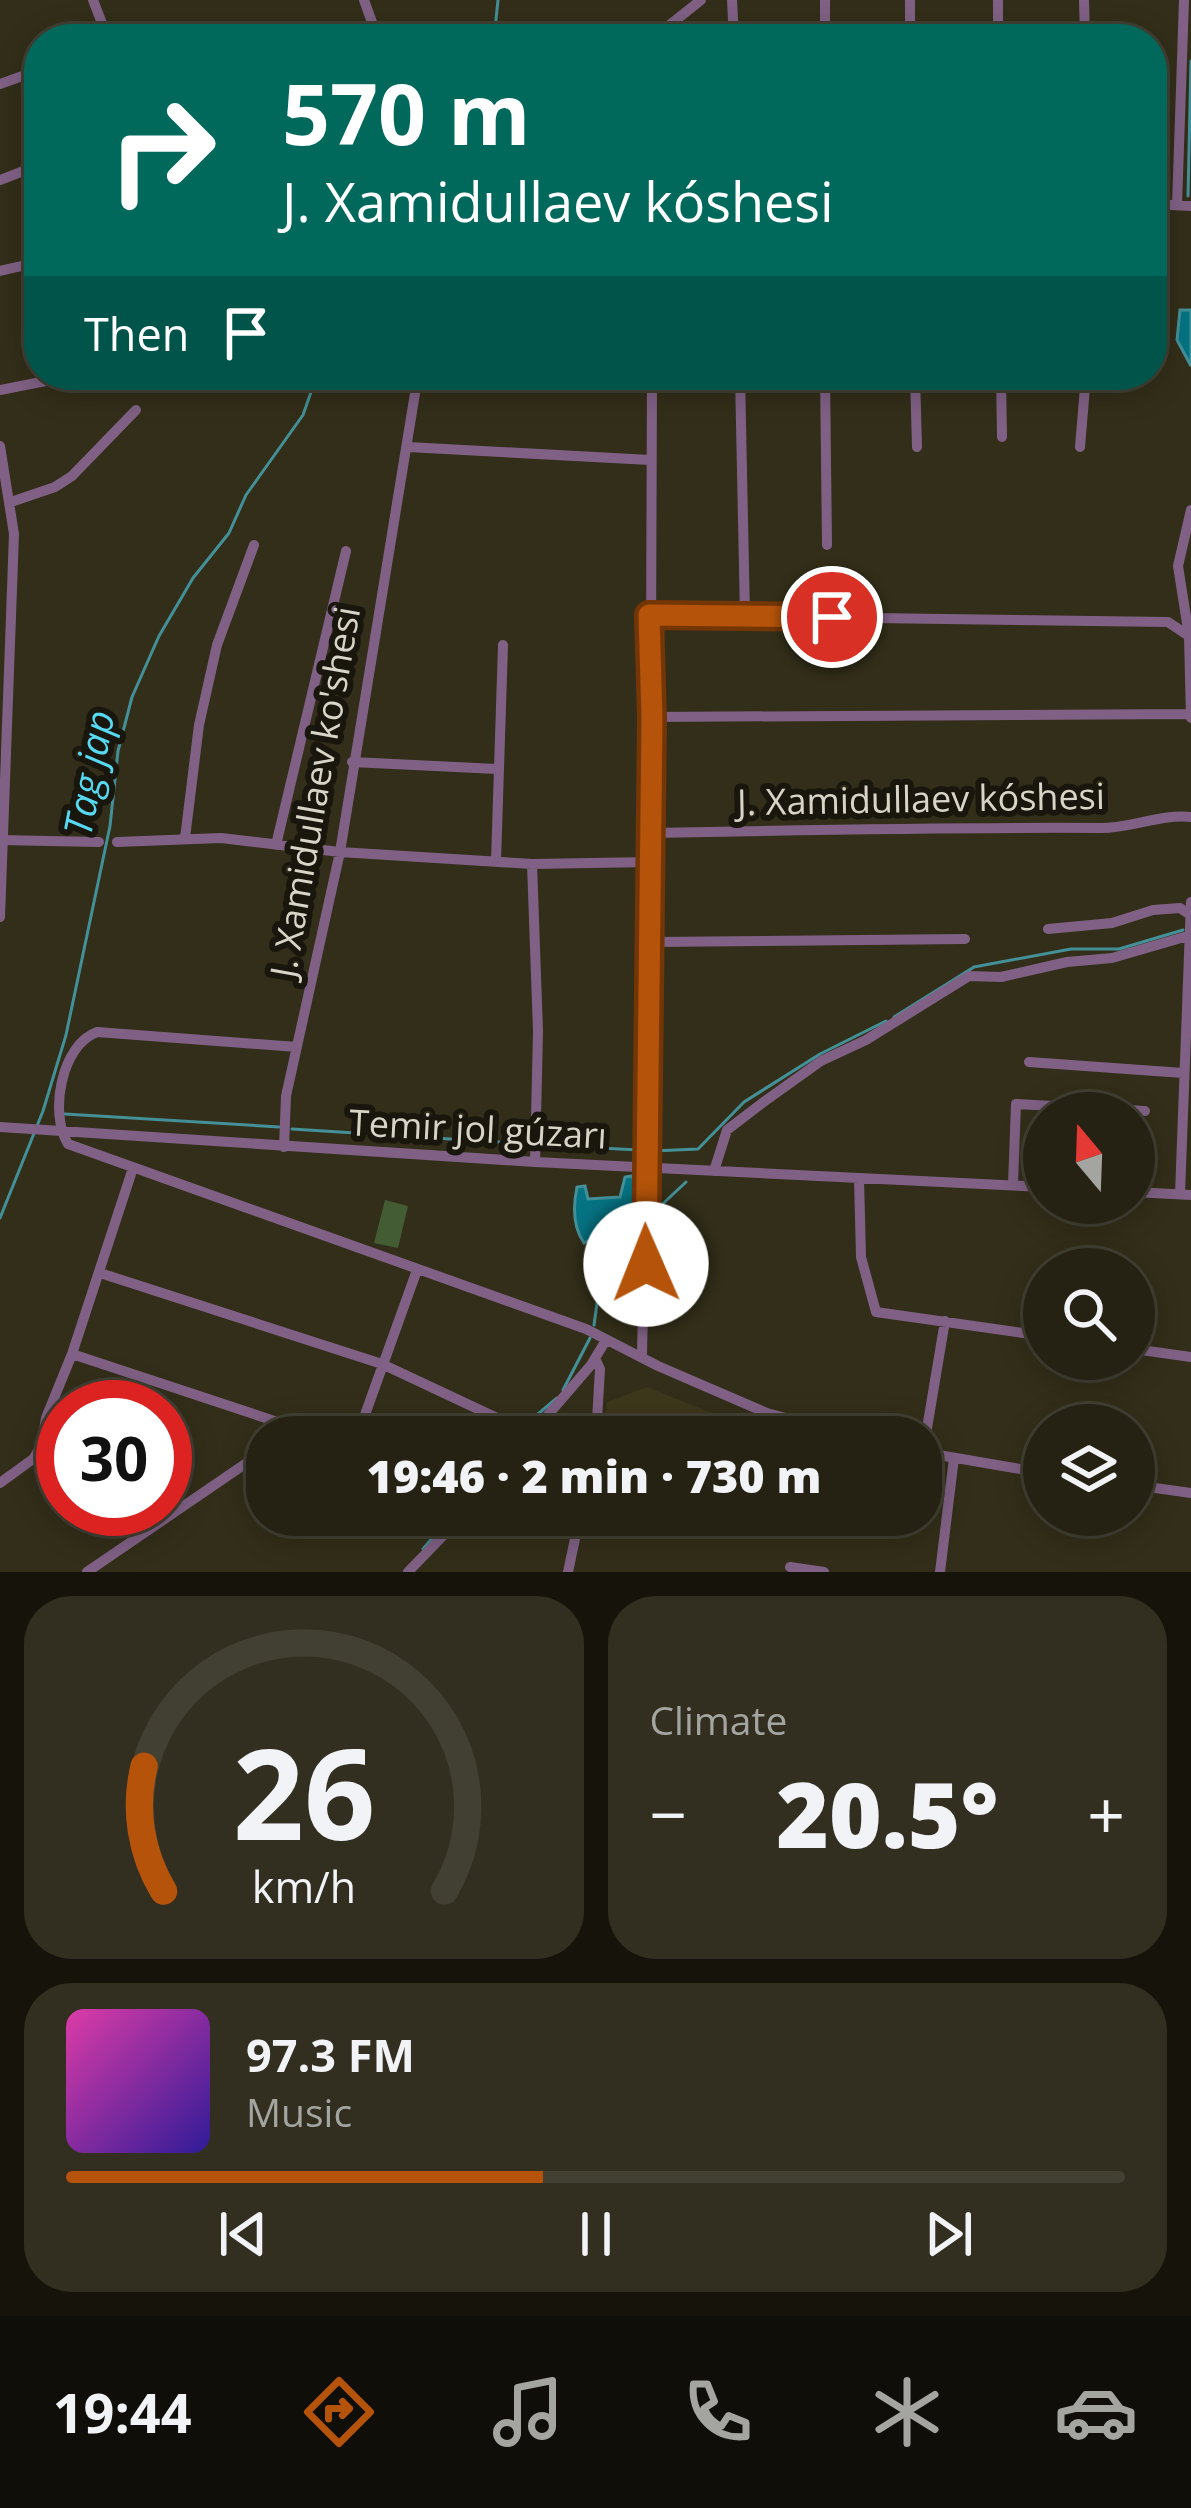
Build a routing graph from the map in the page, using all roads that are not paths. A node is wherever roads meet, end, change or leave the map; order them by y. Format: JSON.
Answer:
{"nodes":[{"id":1,"x":701,"y":0,"type":"edge"},
{"id":2,"x":1184,"y":0,"type":"edge"},
{"id":3,"x":671,"y":24,"type":"edge"},
{"id":4,"x":1184,"y":205,"type":"edge"},
{"id":5,"x":416,"y":390,"type":"edge"},
{"id":6,"x":652,"y":390,"type":"edge"},
{"id":7,"x":740,"y":390,"type":"edge"},
{"id":8,"x":825,"y":390,"type":"edge"},
{"id":9,"x":915,"y":390,"type":"edge"},
{"id":10,"x":1001,"y":390,"type":"edge"},
{"id":11,"x":1085,"y":390,"type":"edge"},
{"id":12,"x":136,"y":410,"type":"dead end"},
{"id":13,"x":1003,"y":437,"type":"dead end"},
{"id":14,"x":0,"y":446,"type":"edge"},
{"id":15,"x":408,"y":447,"type":"junction"},
{"id":16,"x":917,"y":447,"type":"dead end"},
{"id":17,"x":1080,"y":447,"type":"dead end"},
{"id":18,"x":650,"y":460,"type":"junction"},
{"id":19,"x":1191,"y":510,"type":"edge"},
{"id":20,"x":8,"y":512,"type":"edge"},
{"id":21,"x":254,"y":545,"type":"dead end"},
{"id":22,"x":827,"y":545,"type":"dead end"},
{"id":23,"x":346,"y":551,"type":"dead end"},
{"id":24,"x":649,"y":615,"type":"junction"},
{"id":25,"x":745,"y":617,"type":"junction"},
{"id":26,"x":1189,"y":636,"type":"edge"},
{"id":27,"x":503,"y":645,"type":"dead end"},
{"id":28,"x":652,"y":718,"type":"junction"},
{"id":29,"x":1191,"y":718,"type":"edge"},
{"id":30,"x":352,"y":762,"type":"junction"},
{"id":31,"x":497,"y":769,"type":"junction"},
{"id":32,"x":1191,"y":817,"type":"edge"},
{"id":33,"x":650,"y":833,"type":"junction"},
{"id":34,"x":185,"y":838,"type":"junction"},
{"id":35,"x":1,"y":840,"type":"edge"},
{"id":36,"x":99,"y":842,"type":"dead end"},
{"id":37,"x":117,"y":842,"type":"dead end"},
{"id":38,"x":276,"y":845,"type":"junction"},
{"id":39,"x":340,"y":852,"type":"junction"},
{"id":40,"x":496,"y":861,"type":"junction"},
{"id":41,"x":650,"y":862,"type":"junction"},
{"id":42,"x":532,"y":864,"type":"junction"},
{"id":43,"x":1189,"y":911,"type":"edge"},
{"id":44,"x":0,"y":917,"type":"edge"},
{"id":45,"x":1048,"y":929,"type":"dead end"},
{"id":46,"x":1189,"y":936,"type":"edge"},
{"id":47,"x":965,"y":939,"type":"dead end"},
{"id":48,"x":650,"y":942,"type":"junction"},
{"id":49,"x":297,"y":1047,"type":"junction"},
{"id":50,"x":1029,"y":1062,"type":"dead end"},
{"id":51,"x":1183,"y":1073,"type":"junction"},
{"id":52,"x":1023,"y":1105,"type":"edge"},
{"id":53,"x":0,"y":1127,"type":"edge"},
{"id":54,"x":57,"y":1133,"type":"junction"},
{"id":55,"x":284,"y":1147,"type":"junction"},
{"id":56,"x":535,"y":1162,"type":"junction"},
{"id":57,"x":133,"y":1168,"type":"junction"},
{"id":58,"x":647,"y":1168,"type":"junction"},
{"id":59,"x":714,"y":1172,"type":"junction"},
{"id":60,"x":859,"y":1178,"type":"junction"},
{"id":61,"x":1012,"y":1185,"type":"junction"},
{"id":62,"x":1023,"y":1186,"type":"edge"},
{"id":63,"x":1155,"y":1193,"type":"edge"},
{"id":64,"x":1185,"y":1194,"type":"edge"},
{"id":65,"x":417,"y":1270,"type":"junction"},
{"id":66,"x":100,"y":1273,"type":"junction"},
{"id":67,"x":945,"y":1321,"type":"junction"},
{"id":68,"x":1023,"y":1333,"type":"edge"},
{"id":69,"x":606,"y":1340,"type":"junction"},
{"id":70,"x":1155,"y":1352,"type":"edge"},
{"id":71,"x":72,"y":1354,"type":"junction"},
{"id":72,"x":642,"y":1356,"type":"junction"},
{"id":73,"x":1191,"y":1357,"type":"edge"},
{"id":74,"x":596,"y":1358,"type":"junction"},
{"id":75,"x":382,"y":1364,"type":"junction"},
{"id":76,"x":261,"y":1416,"type":"edge"},
{"id":77,"x":363,"y":1416,"type":"edge"},
{"id":78,"x":489,"y":1416,"type":"edge"},
{"id":79,"x":547,"y":1416,"type":"edge"},
{"id":80,"x":597,"y":1416,"type":"edge"},
{"id":81,"x":778,"y":1416,"type":"edge"},
{"id":82,"x":928,"y":1416,"type":"edge"},
{"id":83,"x":942,"y":1456,"type":"edge"},
{"id":84,"x":954,"y":1458,"type":"junction"},
{"id":85,"x":246,"y":1463,"type":"edge"},
{"id":86,"x":1023,"y":1470,"type":"edge"},
{"id":87,"x":0,"y":1483,"type":"edge"},
{"id":88,"x":1155,"y":1488,"type":"edge"},
{"id":89,"x":1191,"y":1492,"type":"edge"},
{"id":90,"x":443,"y":1536,"type":"edge"},
{"id":91,"x":576,"y":1536,"type":"edge"},
{"id":92,"x":790,"y":1567,"type":"dead end"},
{"id":93,"x":87,"y":1572,"type":"edge"},
{"id":94,"x":408,"y":1572,"type":"edge"},
{"id":95,"x":568,"y":1572,"type":"edge"},
{"id":96,"x":824,"y":1572,"type":"edge"},
{"id":97,"x":940,"y":1572,"type":"edge"}],
"edges":[{"from":1,"to":3,"type":"street"},
{"from":2,"to":4,"type":"street"},
{"from":5,"to":15,"type":"street","name":"J. Xamidullaev ko'shesi"},
{"from":6,"to":18,"type":"street"},
{"from":7,"to":25,"type":"street"},
{"from":8,"to":22,"type":"street"},
{"from":9,"to":16,"type":"street"},
{"from":10,"to":13,"type":"street"},
{"from":11,"to":17,"type":"street"},
{"from":12,"to":20,"type":"street"},
{"from":14,"to":20,"type":"street"},
{"from":15,"to":18,"type":"street"},
{"from":15,"to":30,"type":"street","name":"J. Xamidullaev ko'shesi"},
{"from":18,"to":24,"type":"street"},
{"from":19,"to":26,"type":"street"},
{"from":20,"to":35,"type":"street"},
{"from":21,"to":34,"type":"street"},
{"from":23,"to":38,"type":"street","name":"J. Xamidullaev ko'shesi"},
{"from":24,"to":25,"type":"street"},
{"from":24,"to":28,"type":"street"},
{"from":25,"to":26,"type":"street"},
{"from":26,"to":29,"type":"street"},
{"from":27,"to":31,"type":"street"},
{"from":28,"to":29,"type":"street"},
{"from":28,"to":33,"type":"street"},
{"from":30,"to":31,"type":"street"},
{"from":30,"to":39,"type":"street","name":"J. Xamidullaev ko'shesi"},
{"from":31,"to":40,"type":"street"},
{"from":32,"to":33,"type":"street","name":"J. Xamidullaev kóshesi"},
{"from":33,"to":41,"type":"street"},
{"from":34,"to":37,"type":"street"},
{"from":34,"to":38,"type":"street"},
{"from":35,"to":36,"type":"street"},
{"from":35,"to":44,"type":"street"},
{"from":38,"to":39,"type":"street"},
{"from":39,"to":40,"type":"street"},
{"from":39,"to":49,"type":"street","name":"J. Xamidullaev ko'shesi"},
{"from":40,"to":42,"type":"street"},
{"from":41,"to":42,"type":"street"},
{"from":41,"to":48,"type":"street"},
{"from":42,"to":56,"type":"street"},
{"from":43,"to":45,"type":"street"},
{"from":43,"to":46,"type":"street"},
{"from":46,"to":51,"type":"street"},
{"from":46,"to":59,"type":"street"},
{"from":47,"to":48,"type":"street"},
{"from":48,"to":58,"type":"street"},
{"from":49,"to":54,"type":"street"},
{"from":49,"to":55,"type":"street","name":"J. Xamidullaev ko'shesi"},
{"from":50,"to":51,"type":"street"},
{"from":51,"to":64,"type":"street"},
{"from":52,"to":61,"type":"street"},
{"from":53,"to":54,"type":"street","name":"Temir jol gúzarı"},
{"from":54,"to":55,"type":"street","name":"Temir jol gúzarı"},
{"from":54,"to":57,"type":"street"},
{"from":55,"to":56,"type":"street","name":"Temir jol gúzarı"},
{"from":56,"to":58,"type":"street","name":"Temir jol gúzarı"},
{"from":57,"to":65,"type":"street"},
{"from":57,"to":66,"type":"street"},
{"from":58,"to":59,"type":"street","name":"Temir jol gúzarı"},
{"from":58,"to":72,"type":"street"},
{"from":59,"to":60,"type":"street","name":"Temir jol gúzarı"},
{"from":60,"to":61,"type":"street","name":"Temir jol gúzarı"},
{"from":60,"to":67,"type":"street"},
{"from":61,"to":62,"type":"street","name":"Temir jol gúzarı"},
{"from":63,"to":64,"type":"street"},
{"from":65,"to":69,"type":"street"},
{"from":65,"to":75,"type":"street"},
{"from":66,"to":71,"type":"street"},
{"from":66,"to":75,"type":"street"},
{"from":67,"to":68,"type":"street"},
{"from":67,"to":82,"type":"street"},
{"from":69,"to":72,"type":"street"},
{"from":69,"to":74,"type":"street"},
{"from":70,"to":73,"type":"street"},
{"from":71,"to":76,"type":"street"},
{"from":71,"to":87,"type":"street"},
{"from":72,"to":81,"type":"street"},
{"from":74,"to":79,"type":"street"},
{"from":74,"to":80,"type":"street"},
{"from":75,"to":77,"type":"street"},
{"from":75,"to":78,"type":"street"},
{"from":83,"to":84,"type":"street"},
{"from":84,"to":86,"type":"street"},
{"from":84,"to":97,"type":"street"},
{"from":85,"to":93,"type":"street"},
{"from":88,"to":89,"type":"street"},
{"from":90,"to":94,"type":"street"},
{"from":91,"to":95,"type":"street"},
{"from":92,"to":96,"type":"street"}]}
